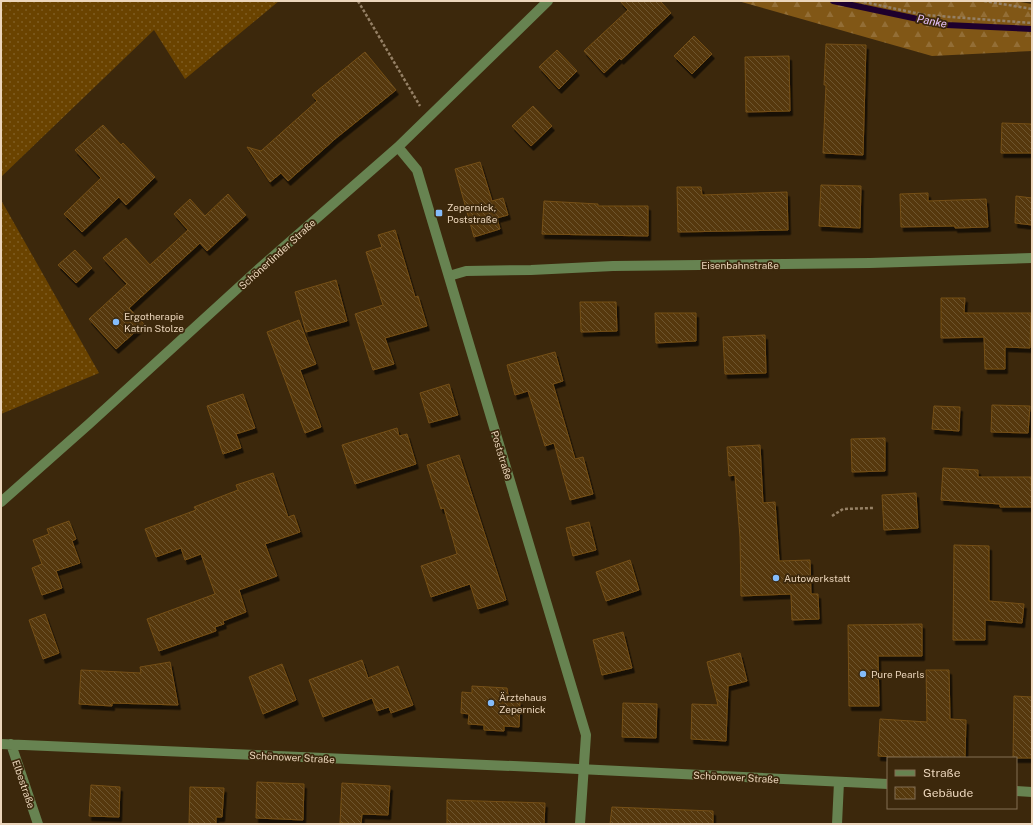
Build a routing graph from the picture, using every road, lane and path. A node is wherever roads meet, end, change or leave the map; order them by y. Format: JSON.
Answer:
{"nodes":[{"id":1,"x":358,"y":1,"type":"edge"},
{"id":2,"x":548,"y":1,"type":"edge"},
{"id":3,"x":859,"y":1,"type":"edge"},
{"id":4,"x":984,"y":1,"type":"edge"},
{"id":5,"x":1032,"y":9,"type":"edge"},
{"id":6,"x":1032,"y":23,"type":"edge"},
{"id":7,"x":420,"y":106,"type":"dead end"},
{"id":8,"x":398,"y":147,"type":"junction"},
{"id":9,"x":1032,"y":258,"type":"edge"},
{"id":10,"x":449,"y":276,"type":"junction"},
{"id":11,"x":1,"y":502,"type":"edge"},
{"id":12,"x":873,"y":508,"type":"dead end"},
{"id":13,"x":832,"y":516,"type":"dead end"},
{"id":14,"x":6,"y":744,"type":"edge"},
{"id":15,"x":584,"y":770,"type":"junction"},
{"id":16,"x":839,"y":782,"type":"junction"},
{"id":17,"x":887,"y":784,"type":"edge"},
{"id":18,"x":1017,"y":791,"type":"edge"},
{"id":19,"x":1032,"y":792,"type":"edge"},
{"id":20,"x":38,"y":824,"type":"edge"},
{"id":21,"x":580,"y":824,"type":"edge"},
{"id":22,"x":837,"y":824,"type":"edge"}],
"edges":[{"from":1,"to":7,"type":"path"},
{"from":2,"to":8,"type":"street","name":"Schönerlinder Straße"},
{"from":3,"to":6,"type":"path"},
{"from":4,"to":5,"type":"path"},
{"from":8,"to":10,"type":"street","name":"Poststraße"},
{"from":8,"to":11,"type":"street","name":"Schönerlinder Straße"},
{"from":9,"to":10,"type":"street","name":"Eisenbahnstraße"},
{"from":10,"to":15,"type":"street","name":"Poststraße"},
{"from":12,"to":13,"type":"path"},
{"from":14,"to":15,"type":"street","name":"Schönower Straße"},
{"from":14,"to":20,"type":"street","name":"Elbestraße"},
{"from":15,"to":16,"type":"street","name":"Schönower Straße"},
{"from":15,"to":21,"type":"street"},
{"from":16,"to":17,"type":"street","name":"Schönower Straße"},
{"from":16,"to":22,"type":"street"},
{"from":18,"to":19,"type":"street"}]}
